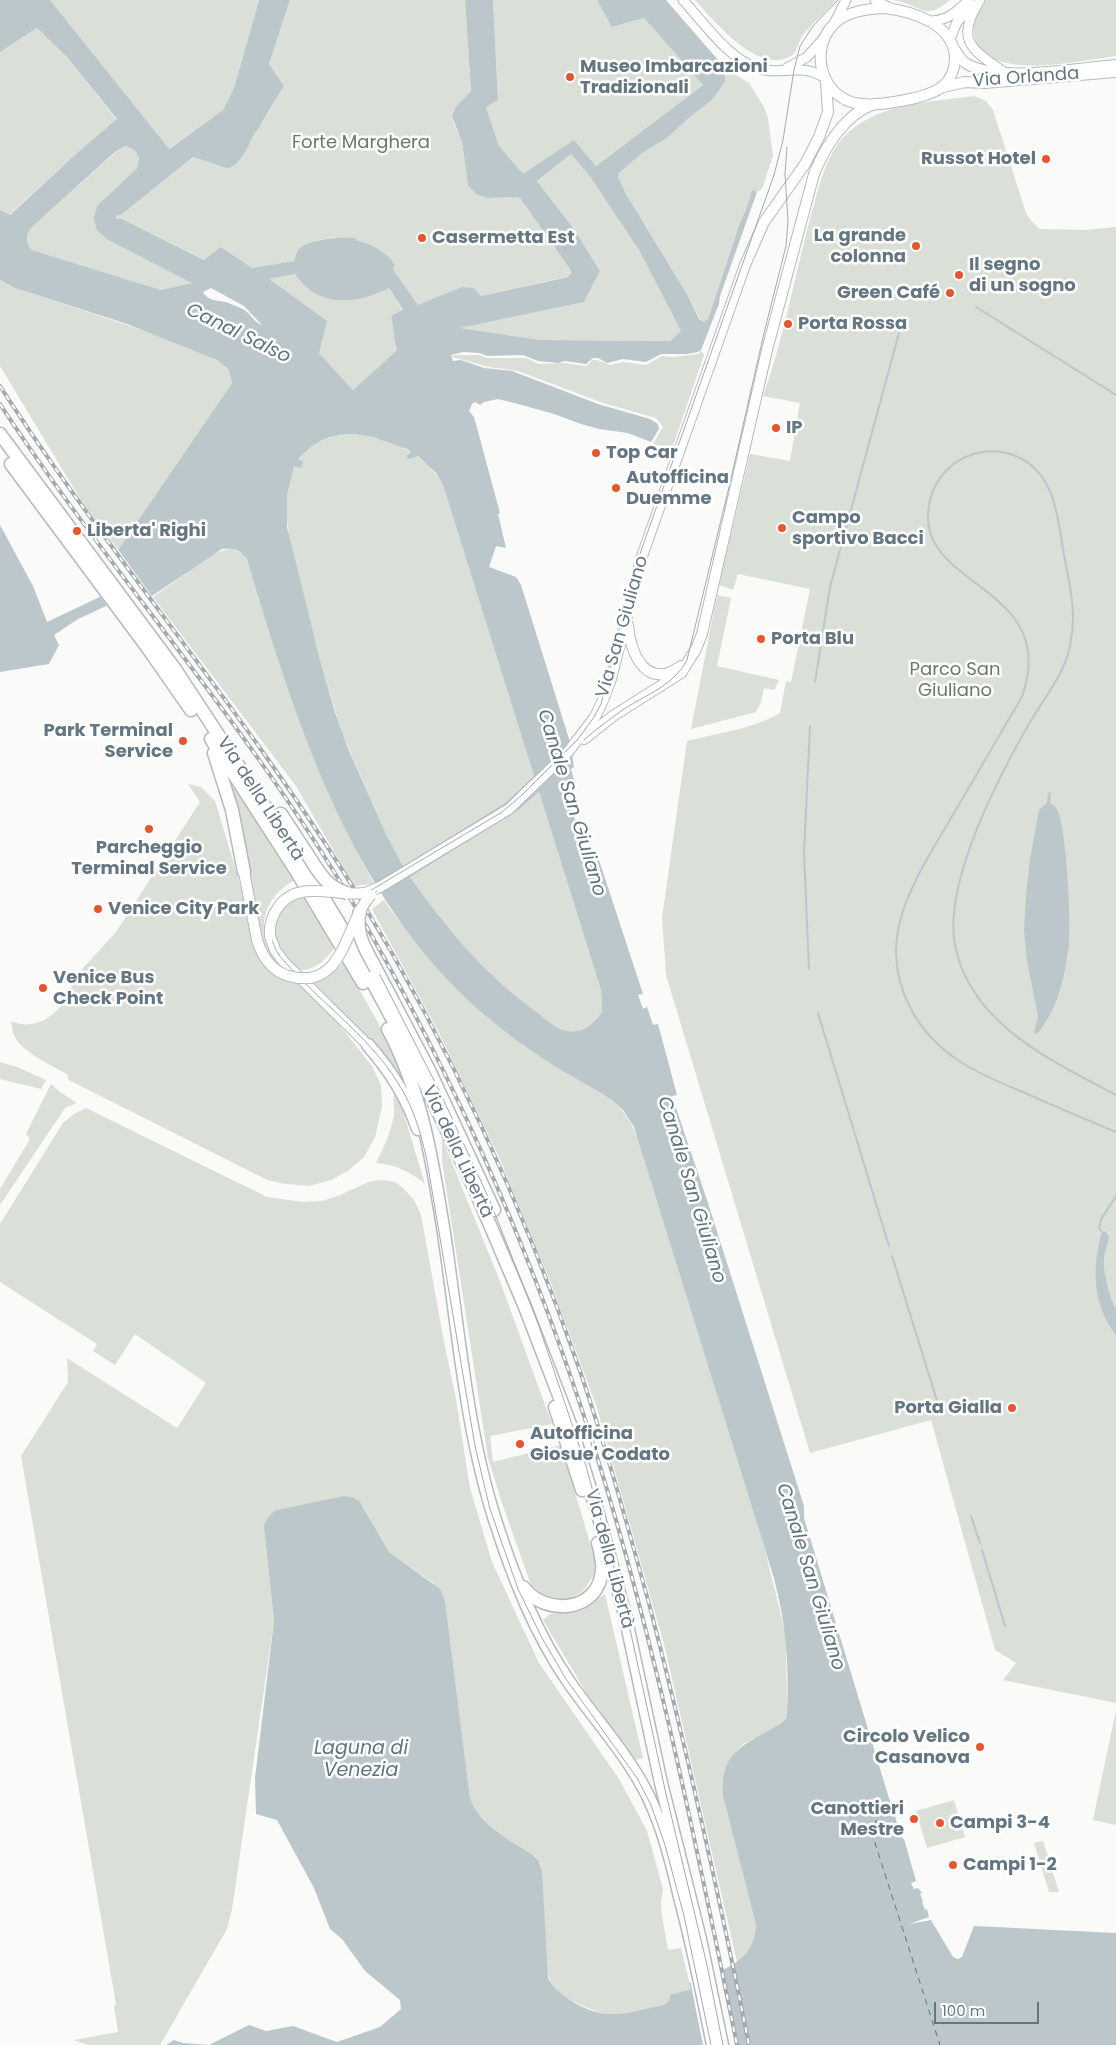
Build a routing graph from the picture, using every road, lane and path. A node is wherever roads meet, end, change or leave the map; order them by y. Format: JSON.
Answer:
{"nodes":[{"id":1,"x":683,"y":0,"type":"edge"},
{"id":2,"x":846,"y":0,"type":"edge"},
{"id":3,"x":875,"y":0,"type":"edge"},
{"id":4,"x":969,"y":0,"type":"edge"},
{"id":5,"x":979,"y":0,"type":"edge"},
{"id":6,"x":892,"y":9,"type":"junction"},
{"id":7,"x":929,"y":22,"type":"junction"},
{"id":8,"x":834,"y":24,"type":"junction"},
{"id":9,"x":824,"y":39,"type":"junction"},
{"id":10,"x":952,"y":44,"type":"junction"},
{"id":11,"x":1116,"y":65,"type":"edge"},
{"id":12,"x":775,"y":70,"type":"junction"},
{"id":13,"x":1004,"y":72,"type":"junction"},
{"id":14,"x":1116,"y":72,"type":"edge"},
{"id":15,"x":825,"y":79,"type":"junction"},
{"id":16,"x":938,"y":90,"type":"junction"},
{"id":17,"x":874,"y":104,"type":"junction"},
{"id":18,"x":0,"y":434,"type":"edge"},
{"id":19,"x":0,"y":448,"type":"edge"},
{"id":20,"x":86,"y":558,"type":"junction"},
{"id":21,"x":628,"y":611,"type":"junction"},
{"id":22,"x":141,"y":631,"type":"junction"},
{"id":23,"x":692,"y":655,"type":"junction"},
{"id":24,"x":207,"y":734,"type":"junction"},
{"id":25,"x":571,"y":749,"type":"junction"},
{"id":26,"x":244,"y":872,"type":"joint"},
{"id":27,"x":380,"y":887,"type":"junction"},
{"id":28,"x":347,"y":893,"type":"junction"},
{"id":29,"x":360,"y":911,"type":"junction"},
{"id":30,"x":368,"y":1045,"type":"joint"},
{"id":31,"x":456,"y":1147,"type":"junction"},
{"id":32,"x":454,"y":1310,"type":"junction"},
{"id":33,"x":570,"y":1424,"type":"junction"},
{"id":34,"x":505,"y":1549,"type":"junction"},
{"id":35,"x":701,"y":1966,"type":"junction"},
{"id":36,"x":713,"y":2045,"type":"edge"},
{"id":37,"x":722,"y":2045,"type":"edge"}],
"edges":[{"from":1,"to":12,"type":"street"},
{"from":2,"to":8,"type":"street"},
{"from":3,"to":6,"type":"street"},
{"from":4,"to":7,"type":"street"},
{"from":5,"to":10,"type":"street"},
{"from":5,"to":13,"type":"street"},
{"from":6,"to":7,"type":"main road"},
{"from":6,"to":8,"type":"main road"},
{"from":7,"to":10,"type":"main road"},
{"from":8,"to":9,"type":"main road"},
{"from":9,"to":12,"type":"street"},
{"from":9,"to":15,"type":"main road"},
{"from":10,"to":13,"type":"main road","name":"Via Orlanda"},
{"from":10,"to":16,"type":"main road"},
{"from":11,"to":13,"type":"main road","name":"Via Orlanda"},
{"from":12,"to":15,"type":"street"},
{"from":14,"to":16,"type":"main road","name":"Via Orlanda"},
{"from":15,"to":17,"type":"main road"},
{"from":15,"to":21,"type":"main road","name":"Via San Giuliano"},
{"from":16,"to":17,"type":"main road"},
{"from":17,"to":23,"type":"main road","name":"Via San Giuliano"},
{"from":18,"to":20,"type":"highway","name":"Via della Libertà"},
{"from":19,"to":20,"type":"highway","name":"Via della Libertà"},
{"from":20,"to":22,"type":"highway","name":"Via della Libertà"},
{"from":21,"to":23,"type":"main road"},
{"from":21,"to":25,"type":"main road","name":"Via San Giuliano"},
{"from":22,"to":24,"type":"highway","name":"Via della Libertà"},
{"from":22,"to":28,"type":"highway","bridge":true},
{"from":22,"to":31,"type":"highway","name":"Via della Libertà"},
{"from":23,"to":25,"type":"main road","name":"Via San Giuliano"},
{"from":24,"to":26,"type":"highway"},
{"from":24,"to":32,"type":"highway","name":"Via della Libertà"},
{"from":25,"to":27,"type":"main road"},
{"from":26,"to":29,"type":"main road","bridge":true},
{"from":27,"to":28,"type":"main road","bridge":true},
{"from":27,"to":29,"type":"main road","bridge":true},
{"from":28,"to":30,"type":"main road","bridge":true},
{"from":29,"to":33,"type":"highway","bridge":true},
{"from":30,"to":32,"type":"highway"},
{"from":31,"to":33,"type":"highway","name":"Via della Libertà"},
{"from":31,"to":34,"type":"highway"},
{"from":32,"to":34,"type":"highway","name":"Via della Libertà"},
{"from":33,"to":35,"type":"highway","name":"Via della Libertà"},
{"from":34,"to":35,"type":"highway","name":"Via della Libertà"},
{"from":35,"to":36,"type":"highway"},
{"from":35,"to":37,"type":"highway"}]}
